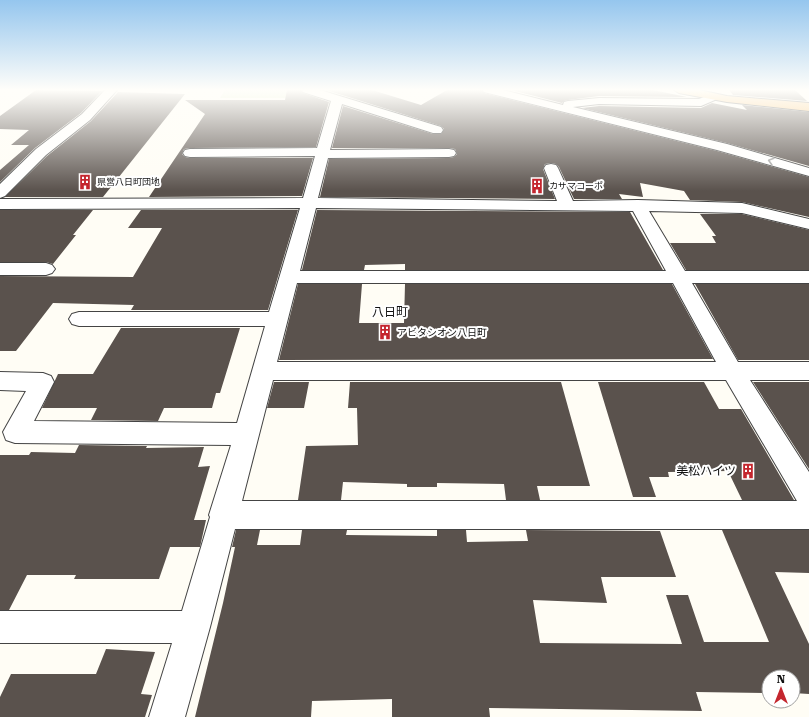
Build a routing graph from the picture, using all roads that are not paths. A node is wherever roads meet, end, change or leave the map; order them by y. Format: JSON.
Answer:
{"nodes":[{"id":1,"x":78,"y":123,"type":"edge"},
{"id":2,"x":331,"y":123,"type":"edge"},
{"id":3,"x":415,"y":123,"type":"edge"},
{"id":4,"x":624,"y":123,"type":"edge"},
{"id":5,"x":437,"y":130,"type":"dead end"},
{"id":6,"x":190,"y":152,"type":"dead end"},
{"id":7,"x":323,"y":153,"type":"junction"},
{"id":8,"x":449,"y":153,"type":"dead end"},
{"id":9,"x":551,"y":168,"type":"dead end"},
{"id":10,"x":809,"y":172,"type":"edge"},
{"id":11,"x":0,"y":193,"type":"edge"},
{"id":12,"x":0,"y":204,"type":"edge"},
{"id":13,"x":309,"y":204,"type":"junction"},
{"id":14,"x":567,"y":205,"type":"junction"},
{"id":15,"x":638,"y":205,"type":"junction"},
{"id":16,"x":809,"y":224,"type":"edge"},
{"id":17,"x":0,"y":269,"type":"edge"},
{"id":18,"x":46,"y":269,"type":"dead end"},
{"id":19,"x":678,"y":276,"type":"junction"},
{"id":20,"x":290,"y":277,"type":"junction"},
{"id":21,"x":809,"y":277,"type":"edge"},
{"id":22,"x":80,"y":319,"type":"dead end"},
{"id":23,"x":278,"y":320,"type":"junction"},
{"id":24,"x":263,"y":371,"type":"junction"},
{"id":25,"x":732,"y":371,"type":"junction"},
{"id":26,"x":809,"y":371,"type":"edge"},
{"id":27,"x":0,"y":381,"type":"edge"},
{"id":28,"x":246,"y":434,"type":"junction"},
{"id":29,"x":809,"y":496,"type":"edge"},
{"id":30,"x":223,"y":515,"type":"junction"},
{"id":31,"x":809,"y":515,"type":"edge"},
{"id":32,"x":0,"y":627,"type":"edge"},
{"id":33,"x":194,"y":627,"type":"junction"},
{"id":34,"x":167,"y":717,"type":"edge"}],
"edges":[{"from":1,"to":11,"type":"street"},
{"from":2,"to":7,"type":"street"},
{"from":3,"to":5,"type":"street"},
{"from":10,"to":4,"type":"street","one_way":true},
{"from":6,"to":7,"type":"street"},
{"from":7,"to":8,"type":"street"},
{"from":7,"to":13,"type":"street"},
{"from":9,"to":14,"type":"street"},
{"from":12,"to":13,"type":"street"},
{"from":13,"to":14,"type":"street"},
{"from":13,"to":20,"type":"street"},
{"from":14,"to":15,"type":"street"},
{"from":15,"to":16,"type":"street"},
{"from":15,"to":19,"type":"street"},
{"from":17,"to":18,"type":"street"},
{"from":19,"to":20,"type":"street"},
{"from":19,"to":21,"type":"street"},
{"from":19,"to":25,"type":"street"},
{"from":20,"to":23,"type":"street"},
{"from":22,"to":23,"type":"street"},
{"from":23,"to":24,"type":"street"},
{"from":24,"to":25,"type":"street"},
{"from":24,"to":28,"type":"street"},
{"from":25,"to":26,"type":"street"},
{"from":25,"to":29,"type":"street"},
{"from":27,"to":28,"type":"street"},
{"from":28,"to":30,"type":"street"},
{"from":30,"to":31,"type":"street"},
{"from":30,"to":33,"type":"street"},
{"from":32,"to":33,"type":"street"},
{"from":33,"to":34,"type":"street"}]}
